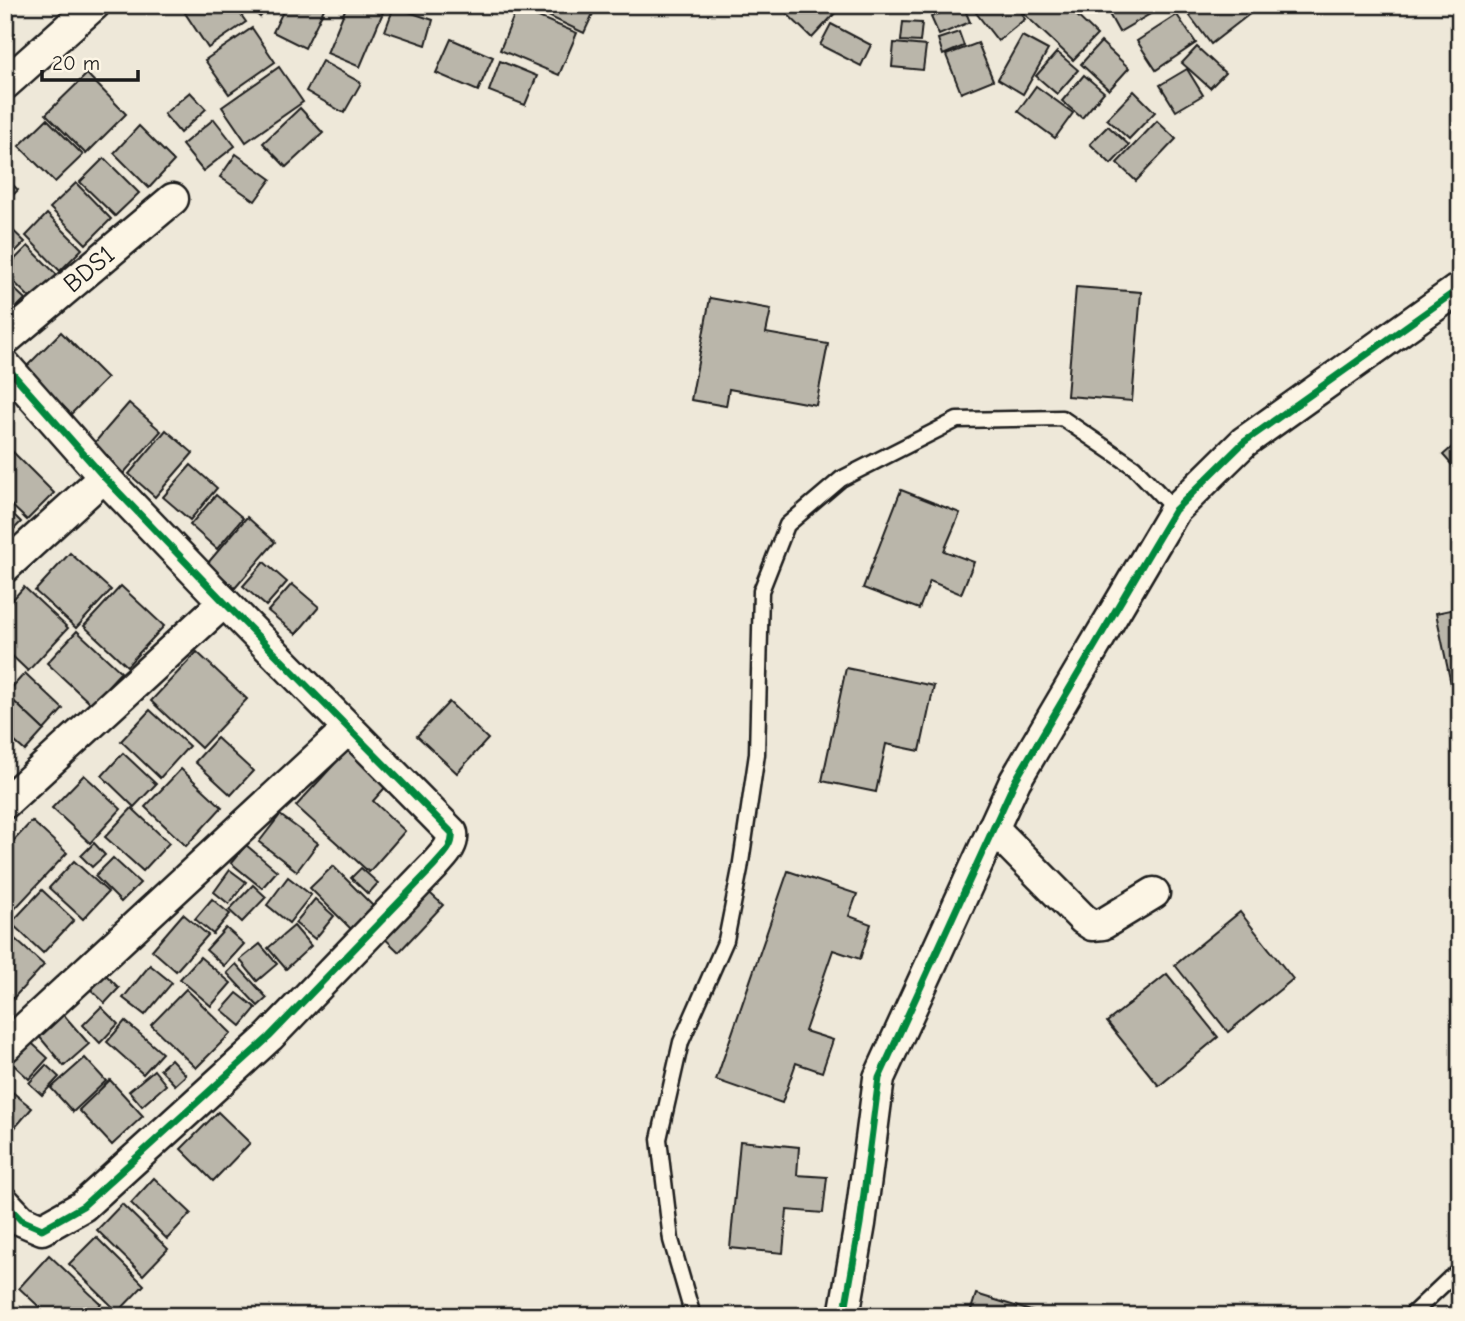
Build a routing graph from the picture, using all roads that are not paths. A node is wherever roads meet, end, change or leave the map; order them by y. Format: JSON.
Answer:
{"nodes":[{"id":1,"x":94,"y":5,"type":"edge"},
{"id":2,"x":5,"y":84,"type":"edge"},
{"id":3,"x":173,"y":199,"type":"dead end"},
{"id":4,"x":1460,"y":288,"type":"edge"},
{"id":5,"x":5,"y":340,"type":"edge"},
{"id":6,"x":5,"y":365,"type":"edge"},
{"id":7,"x":104,"y":477,"type":"junction"},
{"id":8,"x":1175,"y":510,"type":"junction"},
{"id":9,"x":5,"y":567,"type":"edge"},
{"id":10,"x":224,"y":602,"type":"junction"},
{"id":11,"x":348,"y":729,"type":"junction"},
{"id":12,"x":5,"y":803,"type":"edge"},
{"id":13,"x":993,"y":828,"type":"junction"},
{"id":14,"x":1154,"y":893,"type":"dead end"},
{"id":15,"x":5,"y":1046,"type":"edge"},
{"id":16,"x":5,"y":1203,"type":"edge"},
{"id":17,"x":1460,"y":1272,"type":"edge"},
{"id":18,"x":693,"y":1316,"type":"edge"},
{"id":19,"x":844,"y":1316,"type":"edge"},
{"id":20,"x":1410,"y":1316,"type":"edge"}],
"edges":[{"from":1,"to":2,"type":"street"},
{"from":3,"to":5,"type":"street","name":"BDS1"},
{"from":4,"to":8,"type":"street"},
{"from":6,"to":7,"type":"street"},
{"from":7,"to":9,"type":"street"},
{"from":7,"to":10,"type":"street"},
{"from":8,"to":13,"type":"street"},
{"from":8,"to":18,"type":"lane"},
{"from":10,"to":11,"type":"street"},
{"from":10,"to":12,"type":"street"},
{"from":11,"to":15,"type":"street"},
{"from":11,"to":16,"type":"street"},
{"from":13,"to":14,"type":"street"},
{"from":13,"to":19,"type":"street"},
{"from":17,"to":20,"type":"lane"}]}
